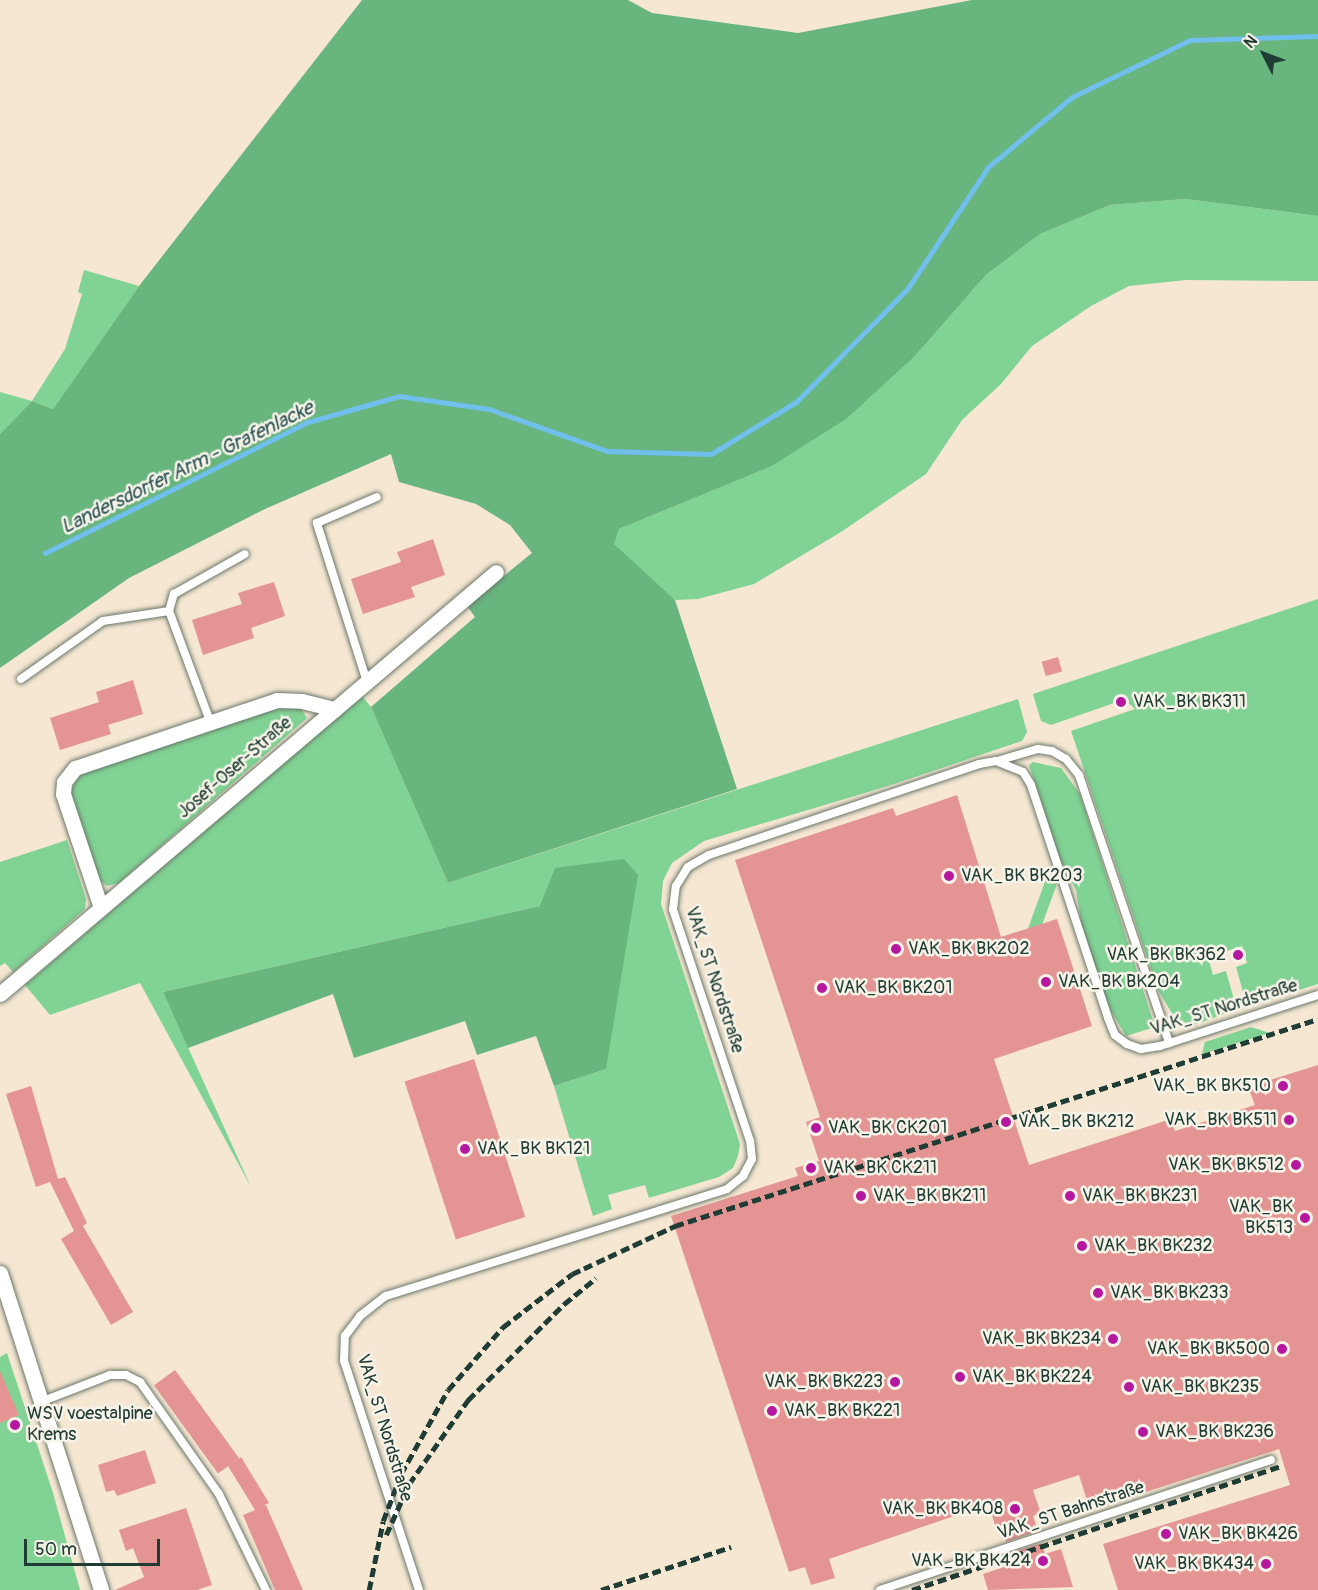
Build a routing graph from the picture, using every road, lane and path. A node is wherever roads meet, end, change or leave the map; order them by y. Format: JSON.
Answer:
{"nodes":[{"id":1,"x":377,"y":497,"type":"dead end"},
{"id":2,"x":245,"y":554,"type":"dead end"},
{"id":3,"x":496,"y":572,"type":"dead end"},
{"id":4,"x":169,"y":611,"type":"junction"},
{"id":5,"x":21,"y":679,"type":"dead end"},
{"id":6,"x":367,"y":682,"type":"junction"},
{"id":7,"x":335,"y":709,"type":"junction"},
{"id":8,"x":210,"y":722,"type":"junction"},
{"id":9,"x":996,"y":761,"type":"junction"},
{"id":10,"x":101,"y":908,"type":"junction"},
{"id":11,"x":0,"y":994,"type":"edge"},
{"id":12,"x":1318,"y":995,"type":"edge"},
{"id":13,"x":1169,"y":1043,"type":"junction"},
{"id":14,"x":0,"y":1273,"type":"edge"},
{"id":15,"x":43,"y":1401,"type":"junction"},
{"id":16,"x":1271,"y":1460,"type":"dead end"},
{"id":17,"x":101,"y":1590,"type":"edge"},
{"id":18,"x":266,"y":1590,"type":"edge"},
{"id":19,"x":419,"y":1590,"type":"edge"},
{"id":20,"x":880,"y":1590,"type":"edge"}],
"edges":[{"from":1,"to":6,"type":"lane"},
{"from":2,"to":4,"type":"lane"},
{"from":3,"to":6,"type":"street","name":"Josef-Oser-Straße"},
{"from":4,"to":5,"type":"lane"},
{"from":4,"to":8,"type":"lane"},
{"from":6,"to":7,"type":"street","name":"Josef-Oser-Straße"},
{"from":7,"to":8,"type":"street"},
{"from":7,"to":10,"type":"street","name":"Josef-Oser-Straße"},
{"from":8,"to":10,"type":"street"},
{"from":9,"to":13,"type":"lane","name":"VAK_ST Nordstraße"},
{"from":9,"to":13,"type":"lane"},
{"from":9,"to":19,"type":"lane","name":"VAK_ST Nordstraße"},
{"from":10,"to":11,"type":"street","name":"Josef-Oser-Straße"},
{"from":12,"to":13,"type":"lane","name":"VAK_ST Nordstraße"},
{"from":14,"to":15,"type":"street"},
{"from":15,"to":17,"type":"street"},
{"from":15,"to":18,"type":"lane"},
{"from":16,"to":20,"type":"lane","name":"VAK_ST Bahnstraße"}]}
